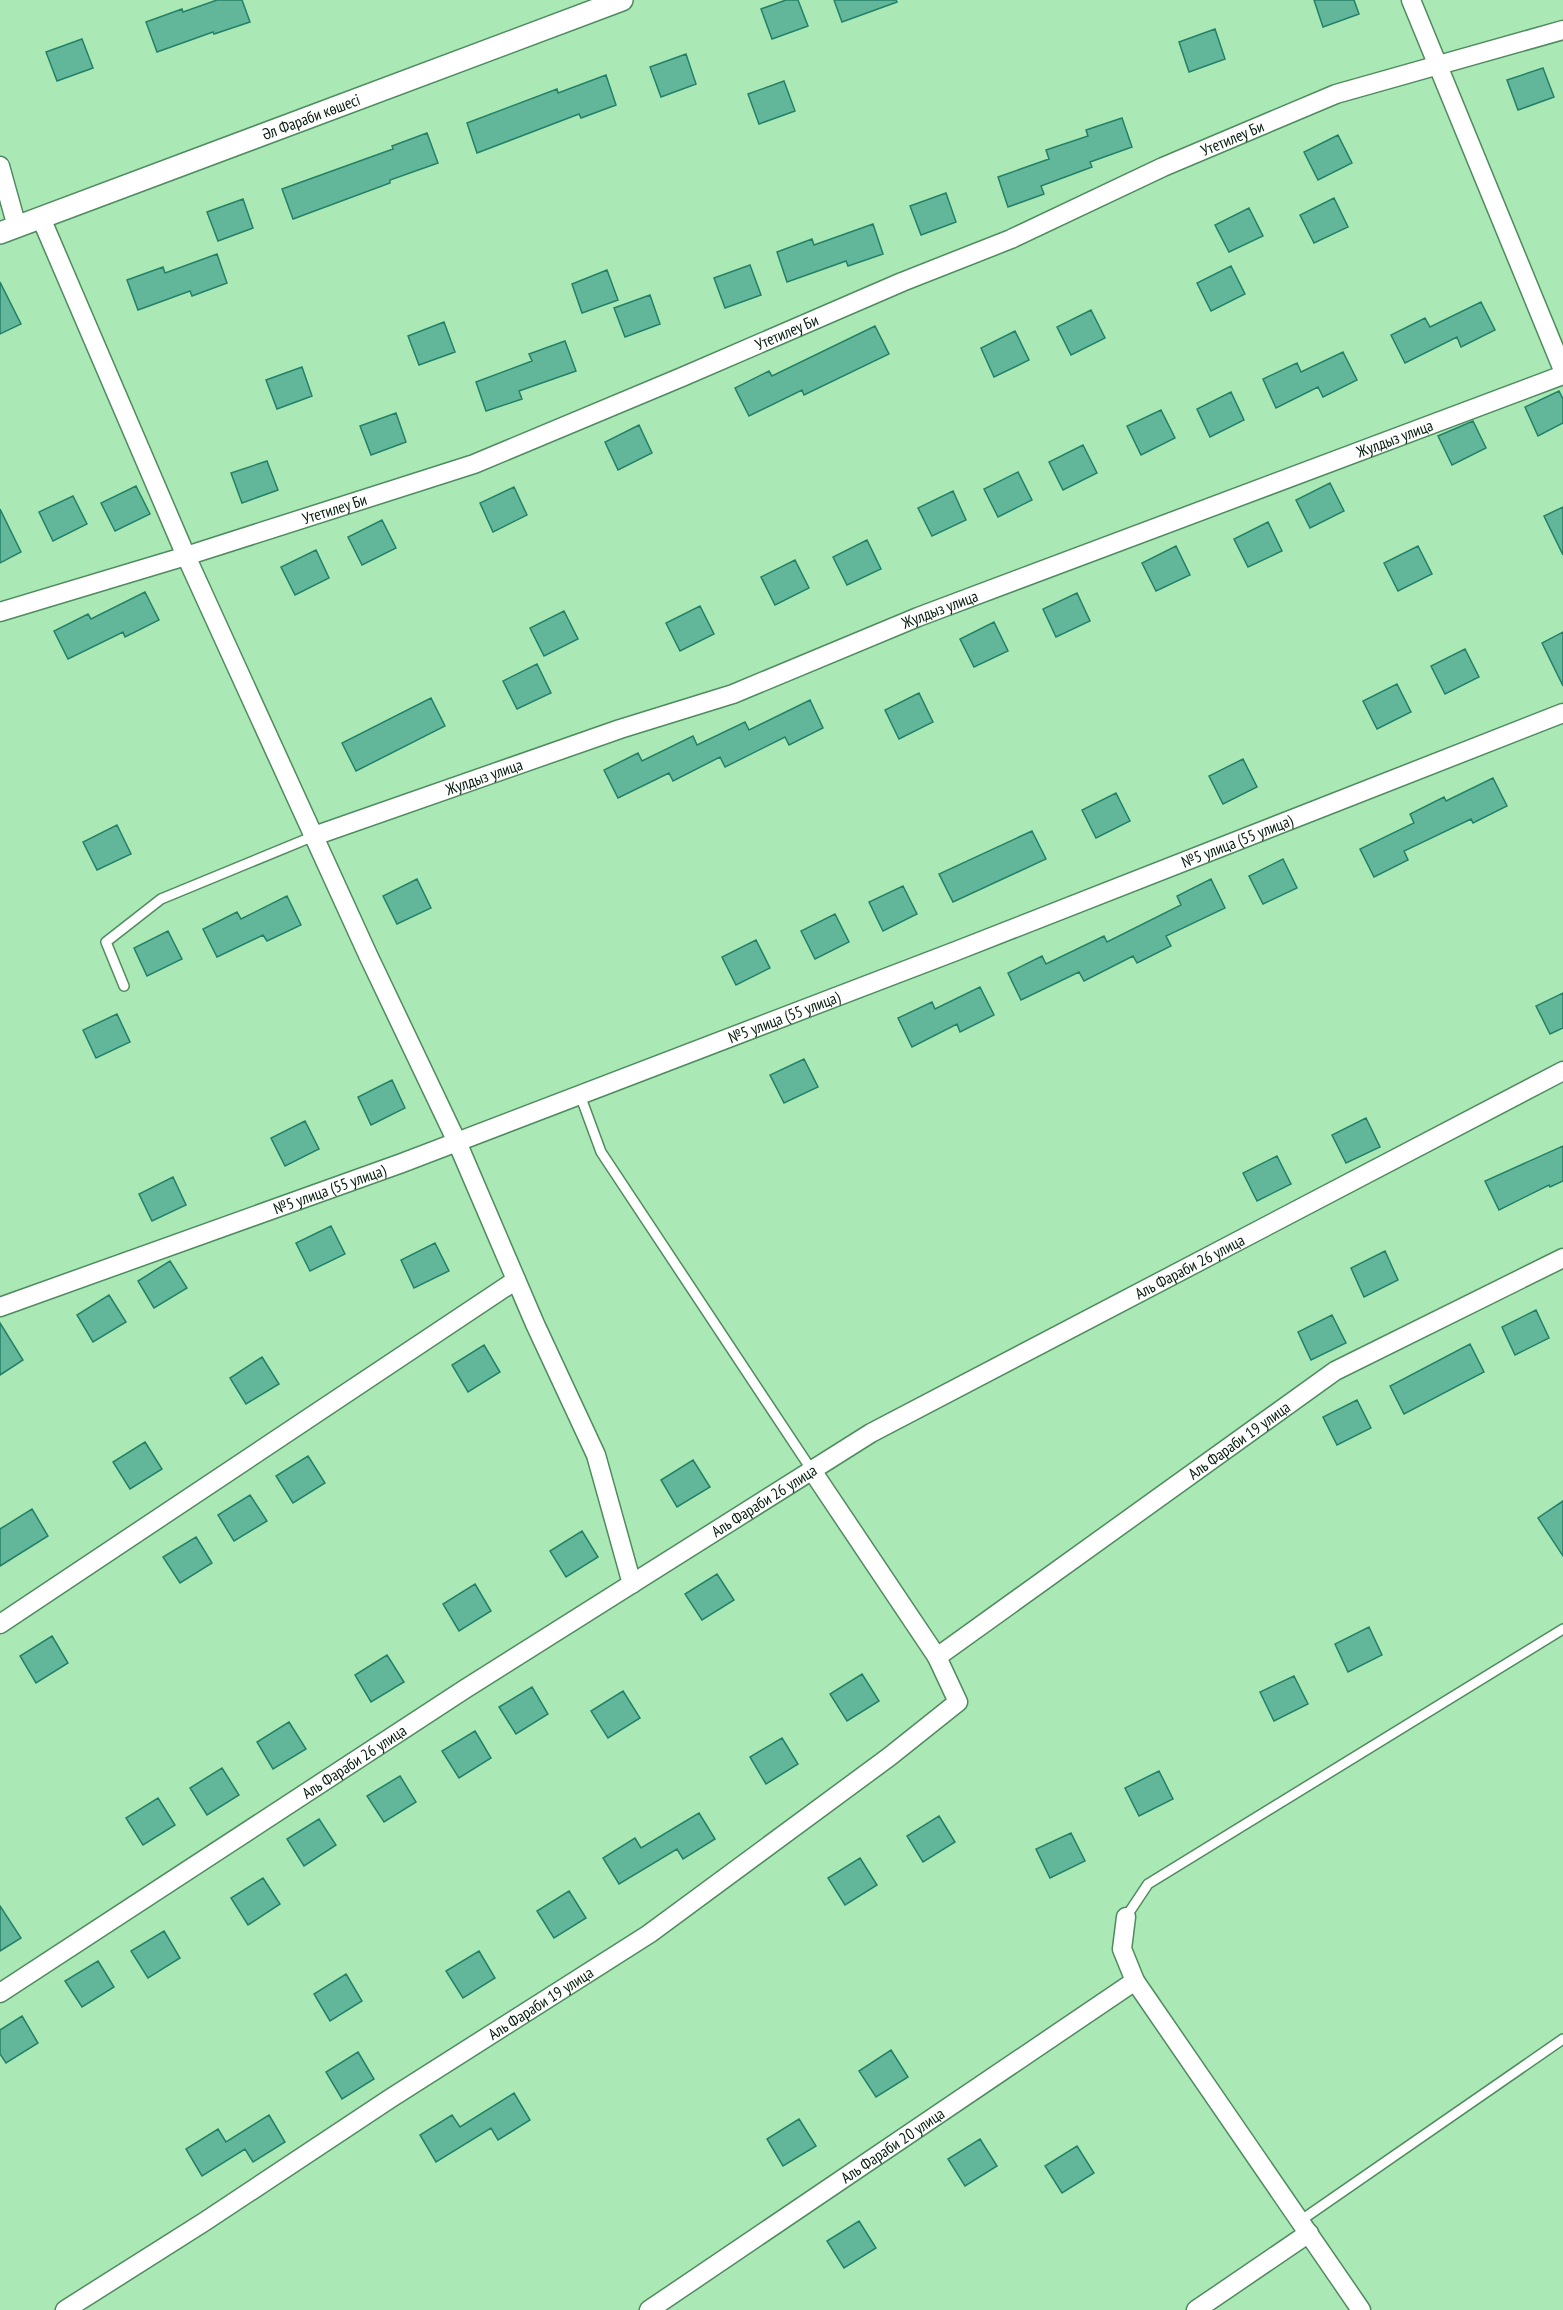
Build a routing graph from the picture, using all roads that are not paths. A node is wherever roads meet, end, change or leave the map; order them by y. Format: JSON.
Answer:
{"nodes":[{"id":1,"x":622,"y":0,"type":"edge"},
{"id":2,"x":1411,"y":0,"type":"edge"},
{"id":3,"x":1563,"y":30,"type":"edge"},
{"id":4,"x":1438,"y":66,"type":"junction"},
{"id":5,"x":0,"y":166,"type":"edge"},
{"id":6,"x":41,"y":218,"type":"junction"},
{"id":7,"x":9,"y":230,"type":"edge"},
{"id":8,"x":1563,"y":373,"type":"edge"},
{"id":9,"x":186,"y":556,"type":"junction"},
{"id":10,"x":0,"y":612,"type":"edge"},
{"id":11,"x":1563,"y":713,"type":"edge"},
{"id":12,"x":314,"y":836,"type":"junction"},
{"id":13,"x":124,"y":986,"type":"dead end"},
{"id":14,"x":1563,"y":1071,"type":"edge"},
{"id":15,"x":580,"y":1095,"type":"junction"},
{"id":16,"x":457,"y":1142,"type":"junction"},
{"id":17,"x":1563,"y":1258,"type":"edge"},
{"id":18,"x":516,"y":1280,"type":"junction"},
{"id":19,"x":0,"y":1307,"type":"edge"},
{"id":20,"x":812,"y":1469,"type":"junction"},
{"id":21,"x":632,"y":1584,"type":"junction"},
{"id":22,"x":0,"y":1624,"type":"edge"},
{"id":23,"x":1563,"y":1629,"type":"edge"},
{"id":24,"x":937,"y":1657,"type":"junction"},
{"id":25,"x":1126,"y":1917,"type":"joint"},
{"id":26,"x":1136,"y":1981,"type":"junction"},
{"id":27,"x":0,"y":1993,"type":"edge"},
{"id":28,"x":1563,"y":2039,"type":"edge"},
{"id":29,"x":1304,"y":2227,"type":"junction"},
{"id":30,"x":65,"y":2310,"type":"edge"},
{"id":31,"x":650,"y":2310,"type":"edge"},
{"id":32,"x":1196,"y":2310,"type":"edge"},
{"id":33,"x":1361,"y":2310,"type":"edge"}],
"edges":[{"from":1,"to":6,"type":"street","name":"Әл Фараби көшесі"},
{"from":2,"to":4,"type":"street"},
{"from":3,"to":4,"type":"street","name":"Утетилеу Би"},
{"from":4,"to":8,"type":"street"},
{"from":4,"to":9,"type":"street","name":"Утетилеу Би"},
{"from":5,"to":7,"type":"street"},
{"from":6,"to":7,"type":"street","name":"Әл Фараби көшесі"},
{"from":6,"to":9,"type":"street"},
{"from":8,"to":12,"type":"street","name":"Жулдыз улица"},
{"from":9,"to":10,"type":"street","name":"Утетилеу Би"},
{"from":9,"to":12,"type":"street"},
{"from":11,"to":15,"type":"street","name":"№5 улица (55 улица)"},
{"from":12,"to":13,"type":"lane"},
{"from":12,"to":16,"type":"street"},
{"from":14,"to":20,"type":"street","name":"Аль Фараби 26 улица"},
{"from":15,"to":16,"type":"street","name":"№5 улица (55 улица)"},
{"from":15,"to":20,"type":"lane"},
{"from":16,"to":18,"type":"street"},
{"from":16,"to":19,"type":"street","name":"№5 улица (55 улица)"},
{"from":17,"to":24,"type":"street","name":"Аль Фараби 19 улица"},
{"from":18,"to":21,"type":"street"},
{"from":18,"to":22,"type":"street"},
{"from":20,"to":21,"type":"street","name":"Аль Фараби 26 улица"},
{"from":20,"to":24,"type":"street","name":"Аль Фараби 19 улица"},
{"from":21,"to":27,"type":"street","name":"Аль Фараби 26 улица"},
{"from":23,"to":25,"type":"lane"},
{"from":24,"to":30,"type":"street","name":"Аль Фараби 19 улица"},
{"from":25,"to":26,"type":"street"},
{"from":26,"to":29,"type":"street"},
{"from":26,"to":31,"type":"street","name":"Аль Фараби 20 улица"},
{"from":28,"to":29,"type":"lane"},
{"from":29,"to":32,"type":"street"},
{"from":29,"to":33,"type":"street"}]}
